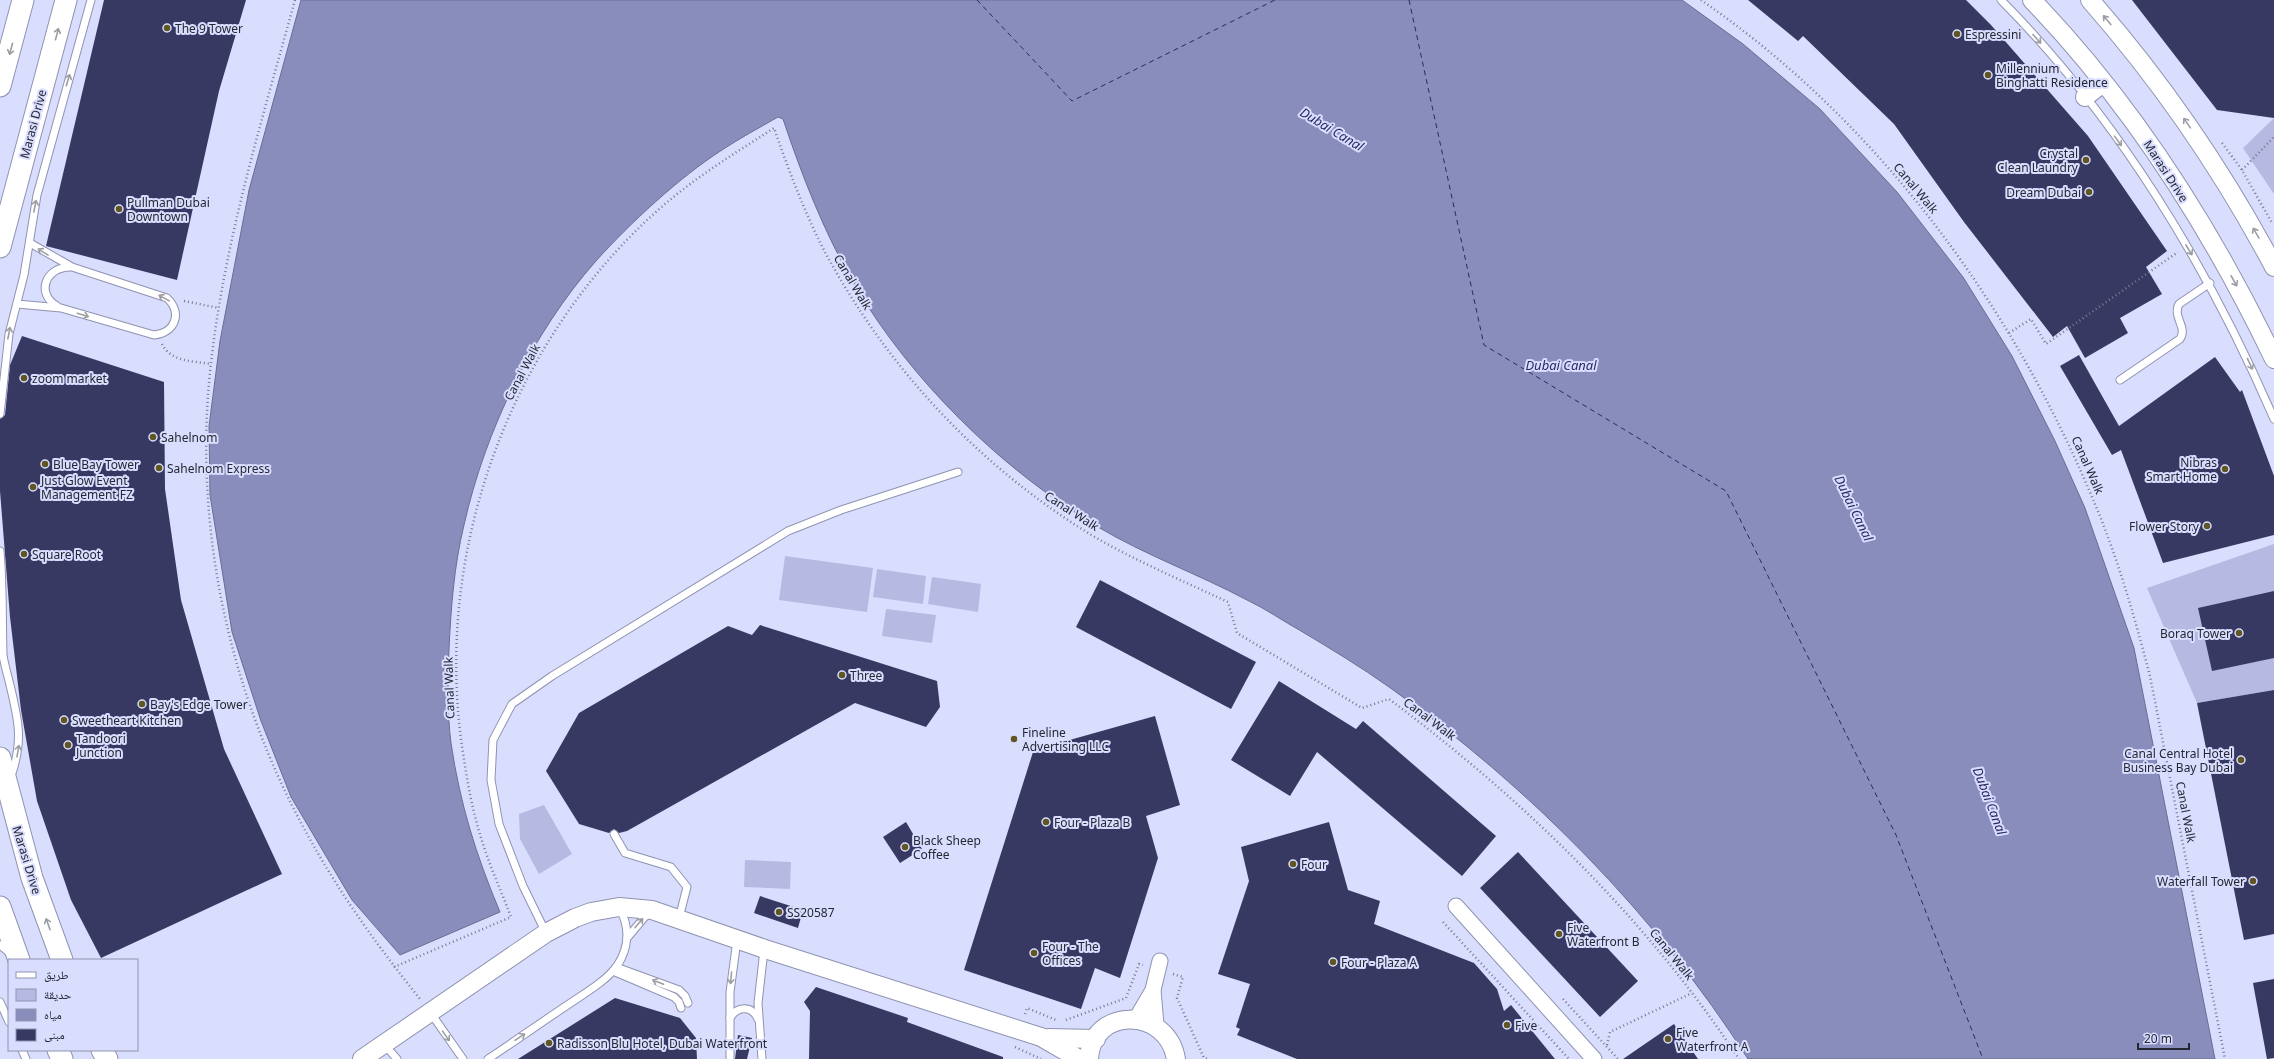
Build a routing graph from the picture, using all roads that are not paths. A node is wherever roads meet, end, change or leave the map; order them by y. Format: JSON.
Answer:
{"nodes":[{"id":1,"x":23,"y":0,"type":"edge"},
{"id":2,"x":66,"y":0,"type":"edge"},
{"id":3,"x":91,"y":0,"type":"edge"},
{"id":4,"x":2001,"y":0,"type":"edge"},
{"id":5,"x":2032,"y":0,"type":"edge"},
{"id":6,"x":2090,"y":0,"type":"edge"},
{"id":7,"x":2,"y":78,"type":"edge"},
{"id":8,"x":2104,"y":83,"type":"junction"},
{"id":9,"x":2086,"y":97,"type":"junction"},
{"id":10,"x":30,"y":243,"type":"junction"},
{"id":11,"x":0,"y":247,"type":"edge"},
{"id":12,"x":72,"y":267,"type":"junction"},
{"id":13,"x":2274,"y":267,"type":"edge"},
{"id":14,"x":2210,"y":283,"type":"junction"},
{"id":15,"x":17,"y":304,"type":"junction"},
{"id":16,"x":61,"y":308,"type":"junction"},
{"id":17,"x":2274,"y":359,"type":"edge"},
{"id":18,"x":2120,"y":380,"type":"dead end"},
{"id":19,"x":0,"y":414,"type":"edge"},
{"id":20,"x":2274,"y":419,"type":"edge"},
{"id":21,"x":958,"y":472,"type":"dead end"},
{"id":22,"x":0,"y":551,"type":"edge"},
{"id":23,"x":0,"y":758,"type":"edge"},
{"id":24,"x":6,"y":788,"type":"junction"},
{"id":25,"x":614,"y":834,"type":"dead end"},
{"id":26,"x":1456,"y":906,"type":"dead end"},
{"id":27,"x":0,"y":907,"type":"edge"},
{"id":28,"x":620,"y":907,"type":"junction"},
{"id":29,"x":652,"y":910,"type":"junction"},
{"id":30,"x":679,"y":918,"type":"junction"},
{"id":31,"x":546,"y":933,"type":"junction"},
{"id":32,"x":627,"y":938,"type":"junction"},
{"id":33,"x":737,"y":940,"type":"junction"},
{"id":34,"x":0,"y":945,"type":"edge"},
{"id":35,"x":764,"y":949,"type":"junction"},
{"id":36,"x":18,"y":959,"type":"edge"},
{"id":37,"x":19,"y":959,"type":"edge"},
{"id":38,"x":62,"y":959,"type":"edge"},
{"id":39,"x":1160,"y":961,"type":"dead end"},
{"id":40,"x":614,"y":969,"type":"junction"},
{"id":41,"x":1154,"y":990,"type":"junction"},
{"id":42,"x":0,"y":1002,"type":"edge"},
{"id":43,"x":684,"y":1006,"type":"dead end"},
{"id":44,"x":430,"y":1012,"type":"junction"},
{"id":45,"x":730,"y":1019,"type":"junction"},
{"id":46,"x":1136,"y":1019,"type":"junction"},
{"id":47,"x":8,"y":1020,"type":"edge"},
{"id":48,"x":758,"y":1021,"type":"junction"},
{"id":49,"x":1156,"y":1025,"type":"junction"},
{"id":50,"x":1041,"y":1037,"type":"junction"},
{"id":51,"x":1096,"y":1039,"type":"junction"},
{"id":52,"x":384,"y":1043,"type":"junction"},
{"id":53,"x":1600,"y":1055,"type":"edge"},
{"id":54,"x":362,"y":1059,"type":"edge"},
{"id":55,"x":397,"y":1059,"type":"edge"},
{"id":56,"x":463,"y":1059,"type":"edge"},
{"id":57,"x":488,"y":1059,"type":"edge"},
{"id":58,"x":730,"y":1059,"type":"edge"},
{"id":59,"x":762,"y":1059,"type":"edge"},
{"id":60,"x":1079,"y":1059,"type":"edge"},
{"id":61,"x":1089,"y":1059,"type":"edge"},
{"id":62,"x":1176,"y":1059,"type":"edge"}],
"edges":[{"from":1,"to":7,"type":"main road","one_way":true},
{"from":11,"to":2,"type":"main road","name":"Marasi Drive","one_way":true},
{"from":10,"to":3,"type":"lane","one_way":true},
{"from":4,"to":9,"type":"lane","one_way":true},
{"from":5,"to":8,"type":"street","name":"Marasi Drive"},
{"from":13,"to":6,"type":"street","one_way":true},
{"from":8,"to":9,"type":"street"},
{"from":8,"to":17,"type":"street","name":"Marasi Drive","one_way":true},
{"from":9,"to":14,"type":"lane","one_way":true},
{"from":12,"to":10,"type":"lane","one_way":true},
{"from":10,"to":15,"type":"lane"},
{"from":12,"to":16,"type":"lane"},
{"from":16,"to":12,"type":"lane","one_way":true},
{"from":14,"to":18,"type":"lane"},
{"from":14,"to":20,"type":"lane","one_way":true},
{"from":15,"to":16,"type":"lane"},
{"from":19,"to":15,"type":"lane","one_way":true},
{"from":21,"to":31,"type":"lane"},
{"from":24,"to":22,"type":"lane","one_way":true},
{"from":23,"to":24,"type":"main road","name":"Marasi Drive"},
{"from":38,"to":24,"type":"main road","name":"Marasi Drive","one_way":true},
{"from":25,"to":30,"type":"lane"},
{"from":26,"to":53,"type":"street"},
{"from":27,"to":37,"type":"main road"},
{"from":28,"to":29,"type":"street"},
{"from":28,"to":31,"type":"street"},
{"from":28,"to":32,"type":"lane"},
{"from":29,"to":30,"type":"street"},
{"from":32,"to":29,"type":"lane","one_way":true},
{"from":30,"to":33,"type":"street"},
{"from":31,"to":44,"type":"street"},
{"from":32,"to":40,"type":"lane"},
{"from":33,"to":35,"type":"street"},
{"from":33,"to":45,"type":"lane","one_way":true},
{"from":34,"to":36,"type":"lane"},
{"from":35,"to":48,"type":"lane"},
{"from":35,"to":50,"type":"street"},
{"from":39,"to":41,"type":"street"},
{"from":40,"to":43,"type":"lane"},
{"from":57,"to":40,"type":"lane","one_way":true},
{"from":41,"to":46,"type":"street"},
{"from":41,"to":49,"type":"street"},
{"from":42,"to":47,"type":"lane"},
{"from":44,"to":52,"type":"street"},
{"from":44,"to":56,"type":"lane","one_way":true},
{"from":45,"to":48,"type":"lane"},
{"from":45,"to":58,"type":"lane"},
{"from":46,"to":49,"type":"street"},
{"from":46,"to":51,"type":"street"},
{"from":48,"to":59,"type":"lane"},
{"from":49,"to":62,"type":"street"},
{"from":50,"to":51,"type":"street"},
{"from":50,"to":60,"type":"street"},
{"from":51,"to":61,"type":"street"},
{"from":52,"to":54,"type":"street"},
{"from":52,"to":55,"type":"lane"}]}
